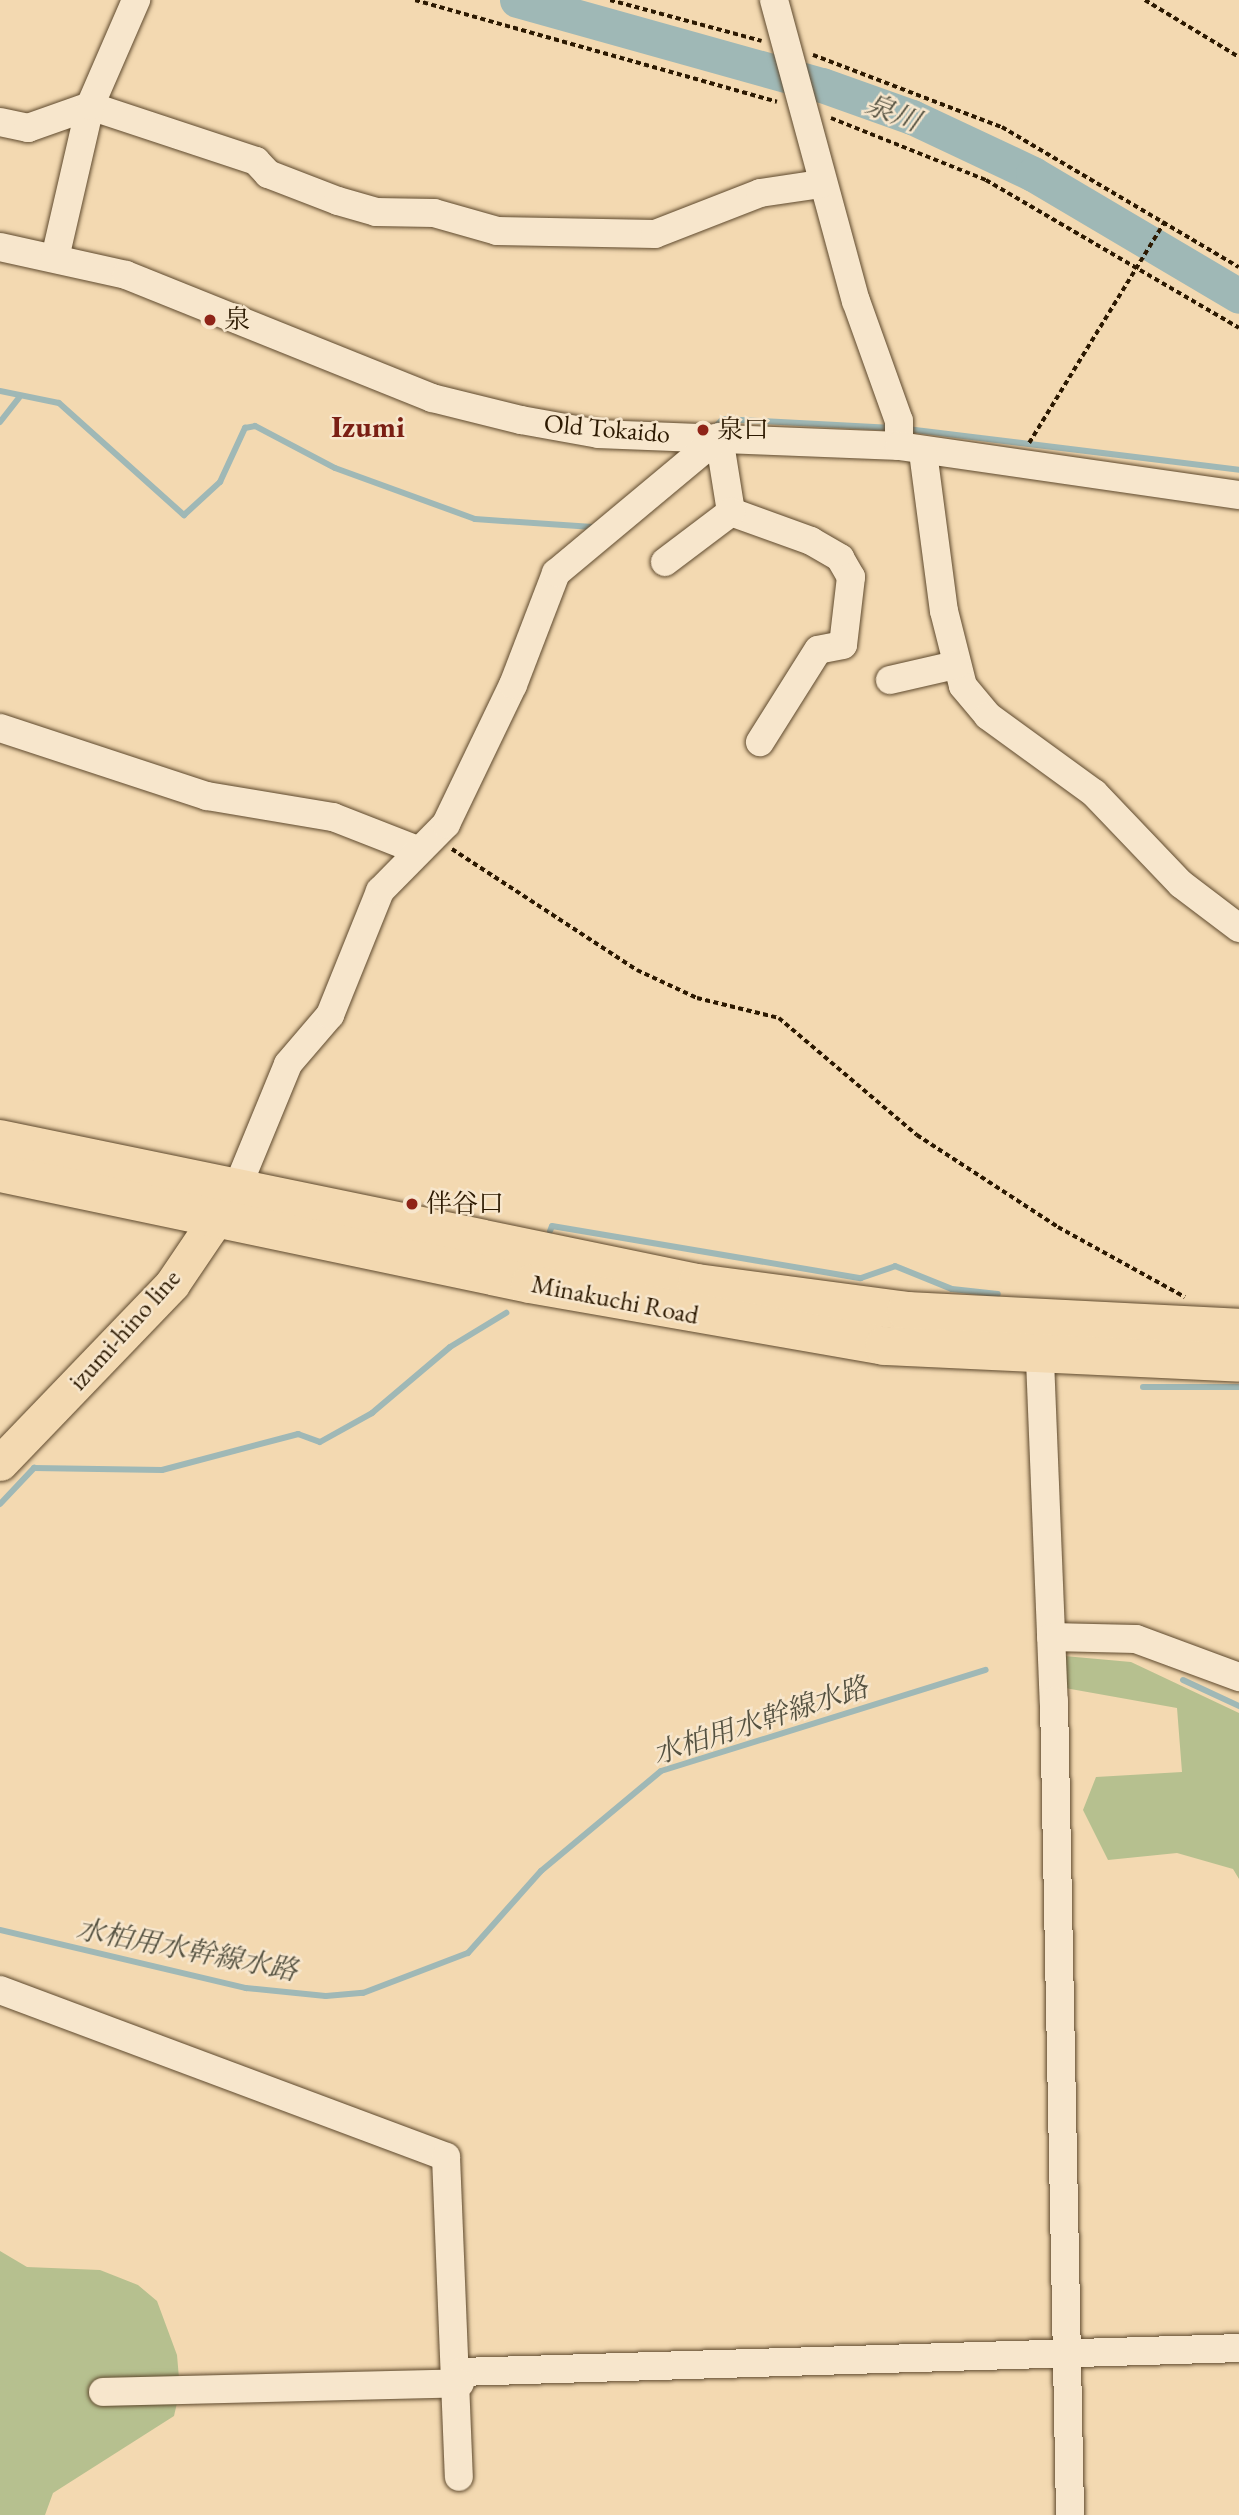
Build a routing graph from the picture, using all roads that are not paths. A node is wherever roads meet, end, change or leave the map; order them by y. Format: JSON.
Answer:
{"nodes":[{"id":1,"x":136,"y":0,"type":"edge"},
{"id":2,"x":774,"y":0,"type":"edge"},
{"id":3,"x":90,"y":106,"type":"junction"},
{"id":4,"x":0,"y":122,"type":"edge"},
{"id":5,"x":821,"y":184,"type":"junction"},
{"id":6,"x":0,"y":247,"type":"edge"},
{"id":7,"x":55,"y":258,"type":"junction"},
{"id":8,"x":719,"y":437,"type":"junction"},
{"id":9,"x":905,"y":439,"type":"junction"},
{"id":10,"x":1239,"y":495,"type":"edge"},
{"id":11,"x":732,"y":512,"type":"junction"},
{"id":12,"x":665,"y":562,"type":"dead end"},
{"id":13,"x":955,"y":665,"type":"junction"},
{"id":14,"x":890,"y":680,"type":"dead end"},
{"id":15,"x":0,"y":728,"type":"edge"},
{"id":16,"x":760,"y":742,"type":"dead end"},
{"id":17,"x":421,"y":847,"type":"junction"},
{"id":18,"x":1239,"y":928,"type":"edge"},
{"id":19,"x":0,"y":1139,"type":"edge"},
{"id":20,"x":0,"y":1173,"type":"edge"},
{"id":21,"x":237,"y":1188,"type":"junction"},
{"id":22,"x":214,"y":1219,"type":"junction"},
{"id":23,"x":1239,"y":1328,"type":"edge"},
{"id":24,"x":1039,"y":1340,"type":"junction"},
{"id":25,"x":1239,"y":1363,"type":"edge"},
{"id":26,"x":0,"y":1463,"type":"edge"},
{"id":27,"x":1051,"y":1637,"type":"junction"},
{"id":28,"x":1239,"y":1677,"type":"edge"},
{"id":29,"x":0,"y":1990,"type":"edge"},
{"id":30,"x":1239,"y":2347,"type":"edge"},
{"id":31,"x":1068,"y":2353,"type":"junction"},
{"id":32,"x":460,"y":2378,"type":"junction"},
{"id":33,"x":103,"y":2392,"type":"dead end"},
{"id":34,"x":459,"y":2477,"type":"dead end"},
{"id":35,"x":1070,"y":2515,"type":"edge"}],
"edges":[{"from":1,"to":3,"type":"street"},
{"from":2,"to":5,"type":"street"},
{"from":3,"to":4,"type":"street"},
{"from":3,"to":5,"type":"street"},
{"from":3,"to":7,"type":"street"},
{"from":5,"to":9,"type":"street"},
{"from":6,"to":7,"type":"street","name":"Old Tokaido"},
{"from":7,"to":8,"type":"street","name":"Old Tokaido"},
{"from":8,"to":9,"type":"street","name":"Old Tokaido"},
{"from":8,"to":11,"type":"street"},
{"from":8,"to":17,"type":"street"},
{"from":9,"to":10,"type":"street","name":"Old Tokaido"},
{"from":9,"to":13,"type":"street"},
{"from":11,"to":12,"type":"street"},
{"from":11,"to":16,"type":"street"},
{"from":13,"to":14,"type":"street"},
{"from":13,"to":18,"type":"street"},
{"from":15,"to":17,"type":"street"},
{"from":17,"to":21,"type":"street"},
{"from":19,"to":21,"type":"highway","name":"Minakuchi Road"},
{"from":20,"to":22,"type":"highway","name":"Minakuchi Road"},
{"from":21,"to":22,"type":"main road","name":"izumi-hino line"},
{"from":21,"to":24,"type":"highway","name":"Minakuchi Road"},
{"from":22,"to":24,"type":"highway","name":"Minakuchi Road"},
{"from":22,"to":26,"type":"main road","name":"izumi-hino line"},
{"from":23,"to":24,"type":"highway","name":"Minakuchi Road"},
{"from":24,"to":25,"type":"highway","name":"Minakuchi Road"},
{"from":24,"to":27,"type":"street"},
{"from":27,"to":28,"type":"street"},
{"from":27,"to":31,"type":"street"},
{"from":29,"to":32,"type":"street"},
{"from":30,"to":31,"type":"street"},
{"from":31,"to":32,"type":"street"},
{"from":31,"to":35,"type":"street"},
{"from":32,"to":33,"type":"street"},
{"from":32,"to":34,"type":"street"}]}
